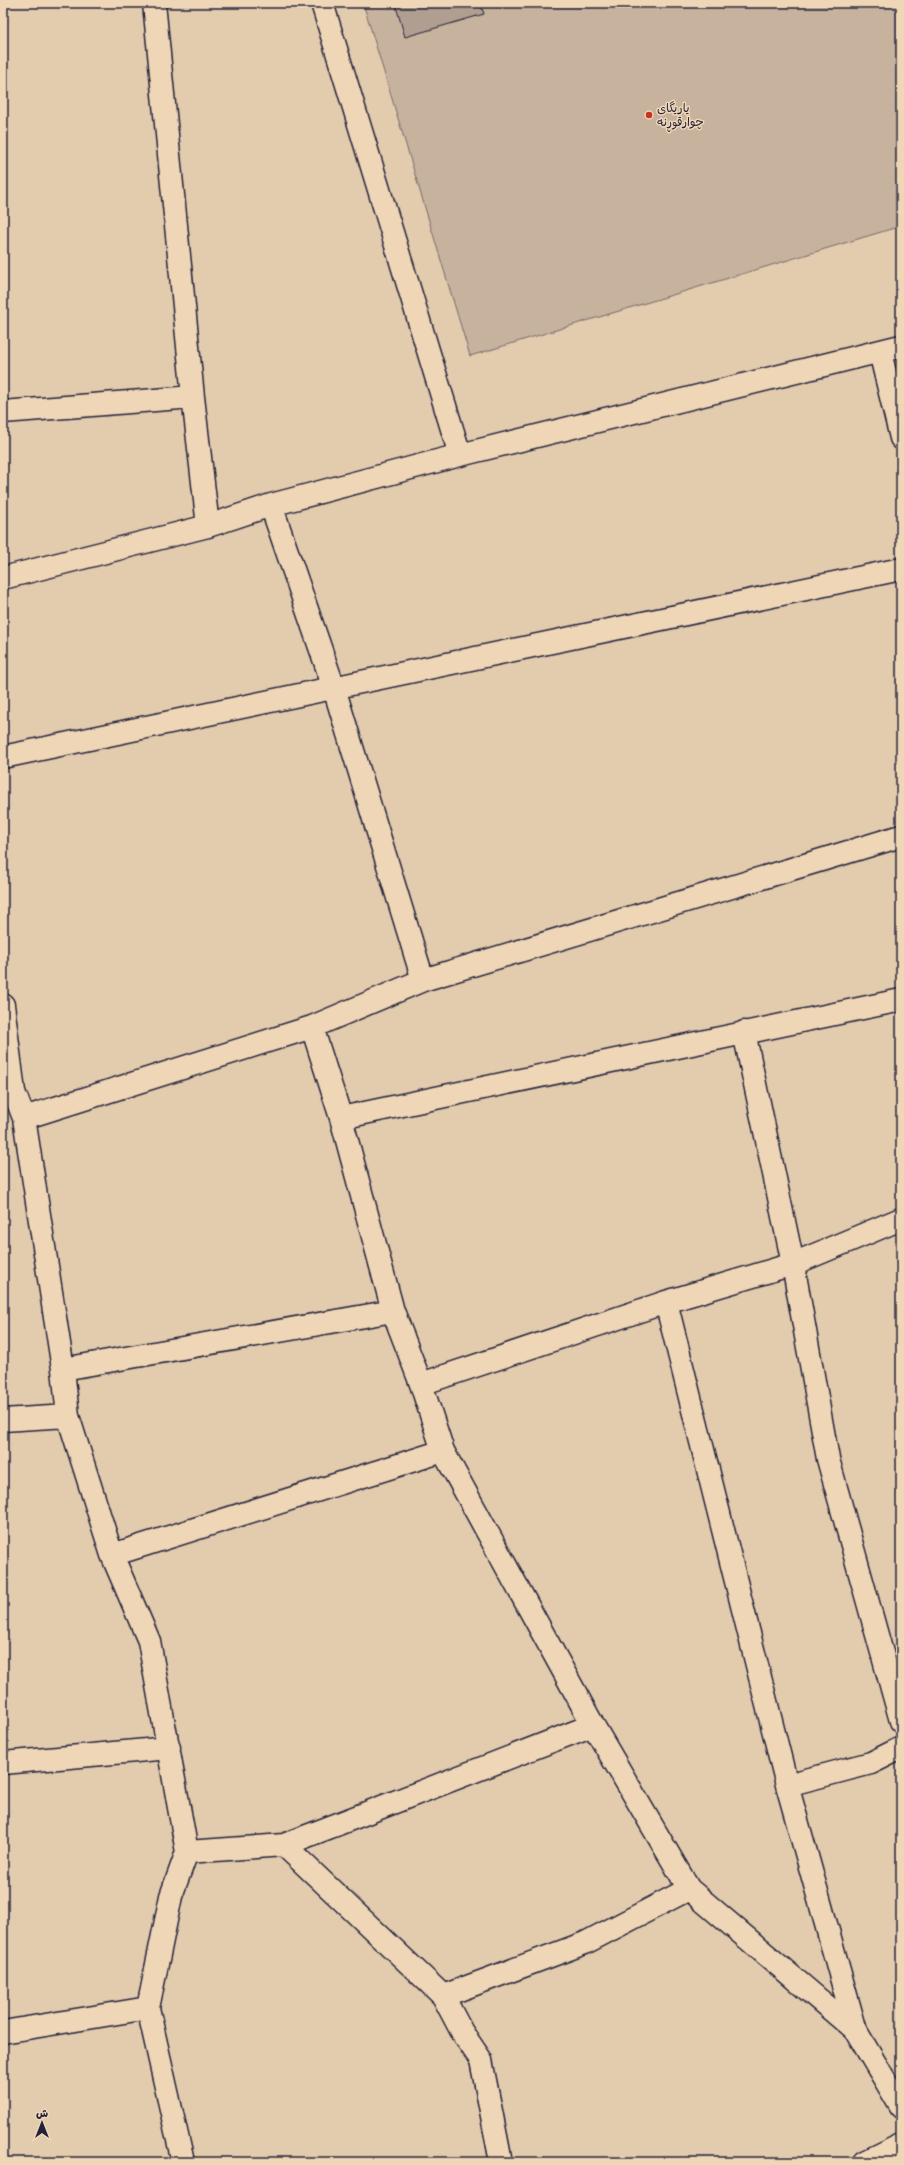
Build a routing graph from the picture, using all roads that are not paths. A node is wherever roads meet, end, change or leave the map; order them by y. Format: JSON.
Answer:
{"nodes":[{"id":1,"x":154,"y":3,"type":"edge"},
{"id":2,"x":322,"y":3,"type":"edge"},
{"id":3,"x":901,"y":346,"type":"edge"},
{"id":4,"x":880,"y":352,"type":"junction"},
{"id":5,"x":193,"y":397,"type":"junction"},
{"id":6,"x":3,"y":412,"type":"edge"},
{"id":7,"x":901,"y":438,"type":"edge"},
{"id":8,"x":460,"y":455,"type":"junction"},
{"id":9,"x":271,"y":505,"type":"junction"},
{"id":10,"x":208,"y":526,"type":"junction"},
{"id":11,"x":901,"y":570,"type":"edge"},
{"id":12,"x":3,"y":578,"type":"edge"},
{"id":13,"x":334,"y":688,"type":"junction"},
{"id":14,"x":3,"y":757,"type":"edge"},
{"id":15,"x":901,"y":836,"type":"edge"},
{"id":16,"x":423,"y":980,"type":"junction"},
{"id":17,"x":901,"y":1000,"type":"edge"},
{"id":18,"x":3,"y":1005,"type":"edge"},
{"id":19,"x":312,"y":1027,"type":"junction"},
{"id":20,"x":744,"y":1032,"type":"junction"},
{"id":21,"x":9,"y":1090,"type":"edge"},
{"id":22,"x":24,"y":1118,"type":"junction"},
{"id":23,"x":341,"y":1118,"type":"junction"},
{"id":24,"x":901,"y":1219,"type":"edge"},
{"id":25,"x":793,"y":1264,"type":"junction"},
{"id":26,"x":666,"y":1302,"type":"junction"},
{"id":27,"x":393,"y":1311,"type":"junction"},
{"id":28,"x":63,"y":1369,"type":"junction"},
{"id":29,"x":421,"y":1384,"type":"junction"},
{"id":30,"x":68,"y":1416,"type":"junction"},
{"id":31,"x":3,"y":1420,"type":"edge"},
{"id":32,"x":443,"y":1451,"type":"junction"},
{"id":33,"x":112,"y":1555,"type":"junction"},
{"id":34,"x":901,"y":1721,"type":"edge"},
{"id":35,"x":592,"y":1726,"type":"junction"},
{"id":36,"x":169,"y":1748,"type":"junction"},
{"id":37,"x":901,"y":1748,"type":"edge"},
{"id":38,"x":3,"y":1763,"type":"edge"},
{"id":39,"x":787,"y":1785,"type":"junction"},
{"id":40,"x":284,"y":1844,"type":"junction"},
{"id":41,"x":186,"y":1852,"type":"junction"},
{"id":42,"x":689,"y":1889,"type":"junction"},
{"id":43,"x":443,"y":1996,"type":"junction"},
{"id":44,"x":148,"y":2008,"type":"junction"},
{"id":45,"x":856,"y":2031,"type":"junction"},
{"id":46,"x":3,"y":2032,"type":"edge"},
{"id":47,"x":901,"y":2107,"type":"edge"},
{"id":48,"x":901,"y":2144,"type":"edge"},
{"id":49,"x":183,"y":2162,"type":"edge"},
{"id":50,"x":501,"y":2162,"type":"edge"},
{"id":51,"x":864,"y":2162,"type":"edge"}],
"edges":[{"from":1,"to":5,"type":"main road"},
{"from":2,"to":8,"type":"main road"},
{"from":3,"to":4,"type":"main road"},
{"from":4,"to":7,"type":"main road"},
{"from":4,"to":8,"type":"main road"},
{"from":5,"to":6,"type":"main road"},
{"from":5,"to":10,"type":"main road"},
{"from":8,"to":9,"type":"main road"},
{"from":9,"to":10,"type":"main road"},
{"from":9,"to":13,"type":"main road"},
{"from":10,"to":12,"type":"main road"},
{"from":11,"to":13,"type":"main road"},
{"from":13,"to":14,"type":"main road"},
{"from":13,"to":16,"type":"main road"},
{"from":15,"to":16,"type":"main road"},
{"from":16,"to":19,"type":"main road"},
{"from":17,"to":20,"type":"main road"},
{"from":18,"to":21,"type":"main road"},
{"from":19,"to":22,"type":"main road"},
{"from":19,"to":23,"type":"main road"},
{"from":20,"to":23,"type":"main road"},
{"from":20,"to":25,"type":"main road"},
{"from":21,"to":22,"type":"main road"},
{"from":22,"to":28,"type":"main road"},
{"from":23,"to":27,"type":"main road"},
{"from":24,"to":25,"type":"main road"},
{"from":25,"to":26,"type":"main road"},
{"from":25,"to":34,"type":"main road"},
{"from":26,"to":29,"type":"main road"},
{"from":26,"to":39,"type":"main road"},
{"from":27,"to":28,"type":"main road"},
{"from":27,"to":29,"type":"main road"},
{"from":28,"to":30,"type":"main road"},
{"from":29,"to":32,"type":"main road"},
{"from":30,"to":31,"type":"main road"},
{"from":30,"to":33,"type":"main road"},
{"from":32,"to":33,"type":"main road"},
{"from":32,"to":35,"type":"main road"},
{"from":33,"to":36,"type":"main road"},
{"from":35,"to":40,"type":"main road"},
{"from":35,"to":42,"type":"main road"},
{"from":36,"to":38,"type":"main road"},
{"from":36,"to":41,"type":"main road"},
{"from":37,"to":39,"type":"main road"},
{"from":39,"to":45,"type":"main road"},
{"from":40,"to":41,"type":"main road"},
{"from":40,"to":43,"type":"main road"},
{"from":41,"to":44,"type":"main road"},
{"from":42,"to":43,"type":"main road"},
{"from":42,"to":45,"type":"main road"},
{"from":43,"to":50,"type":"main road"},
{"from":44,"to":46,"type":"main road"},
{"from":44,"to":49,"type":"main road"},
{"from":45,"to":47,"type":"main road"},
{"from":48,"to":51,"type":"main road"}]}
